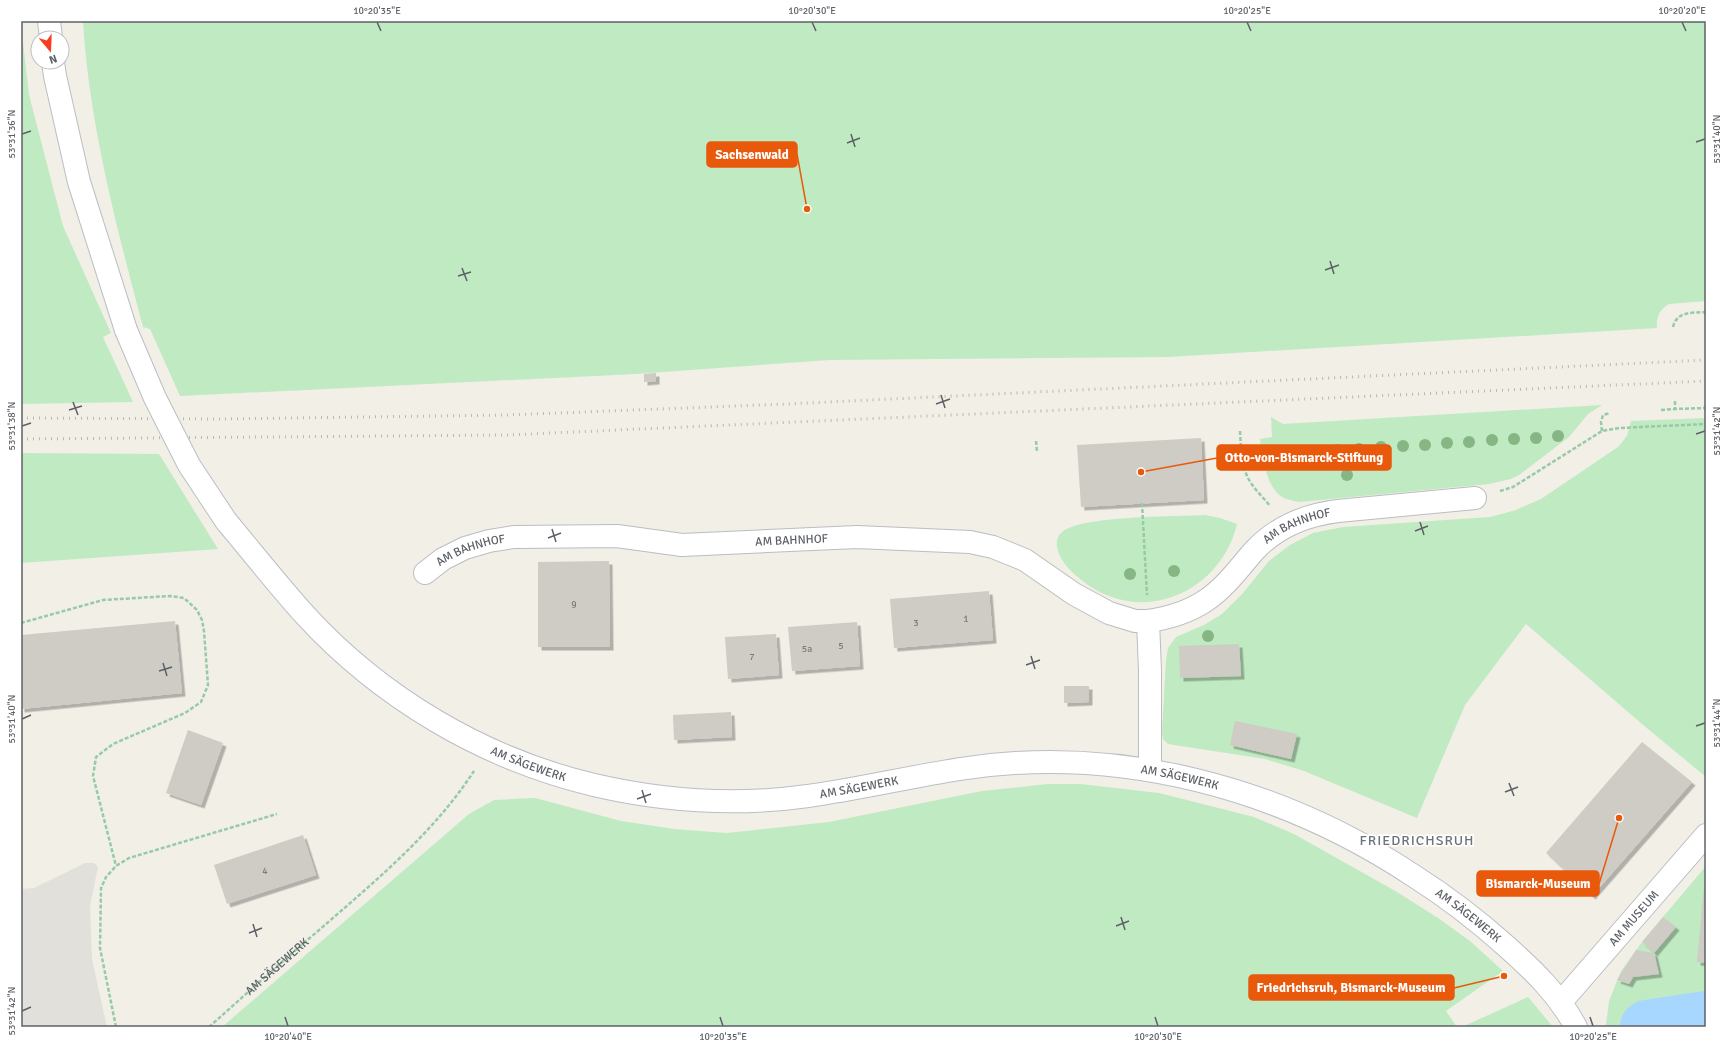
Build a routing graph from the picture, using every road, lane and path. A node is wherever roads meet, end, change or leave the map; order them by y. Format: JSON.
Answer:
{"nodes":[{"id":1,"x":54,"y":70,"type":"edge"},
{"id":2,"x":1706,"y":312,"type":"edge"},
{"id":3,"x":1673,"y":327,"type":"dead end"},
{"id":4,"x":1675,"y":401,"type":"dead end"},
{"id":5,"x":1706,"y":408,"type":"edge"},
{"id":6,"x":1675,"y":409,"type":"junction"},
{"id":7,"x":1661,"y":410,"type":"dead end"},
{"id":8,"x":1610,"y":413,"type":"dead end"},
{"id":9,"x":1706,"y":424,"type":"edge"},
{"id":10,"x":1240,"y":431,"type":"dead end"},
{"id":11,"x":1602,"y":431,"type":"junction"},
{"id":12,"x":1036,"y":441,"type":"dead end"},
{"id":13,"x":1037,"y":452,"type":"dead end"},
{"id":14,"x":1475,"y":498,"type":"joint"},
{"id":15,"x":1142,"y":503,"type":"dead end"},
{"id":16,"x":1287,"y":526,"type":"junction"},
{"id":17,"x":425,"y":573,"type":"dead end"},
{"id":18,"x":1147,"y":597,"type":"dead end"},
{"id":19,"x":1148,"y":621,"type":"junction"},
{"id":20,"x":21,"y":622,"type":"edge"},
{"id":21,"x":489,"y":749,"type":"junction"},
{"id":22,"x":1150,"y":770,"type":"junction"},
{"id":23,"x":277,"y":814,"type":"dead end"},
{"id":24,"x":1706,"y":835,"type":"edge"},
{"id":25,"x":116,"y":866,"type":"junction"},
{"id":26,"x":1561,"y":1002,"type":"junction"},
{"id":27,"x":116,"y":1027,"type":"edge"},
{"id":28,"x":209,"y":1027,"type":"edge"},
{"id":29,"x":1576,"y":1027,"type":"edge"}],
"edges":[{"from":1,"to":21,"type":"main road","bridge":true},
{"from":2,"to":3,"type":"path"},
{"from":4,"to":6,"type":"path"},
{"from":5,"to":6,"type":"path"},
{"from":6,"to":7,"type":"path"},
{"from":8,"to":11,"type":"path"},
{"from":9,"to":11,"type":"path"},
{"from":10,"to":16,"type":"path"},
{"from":11,"to":14,"type":"path"},
{"from":12,"to":13,"type":"path"},
{"from":14,"to":16,"type":"main road","name":"AM BAHNHOF"},
{"from":15,"to":18,"type":"path"},
{"from":16,"to":19,"type":"main road","name":"AM BAHNHOF"},
{"from":17,"to":19,"type":"main road","name":"AM BAHNHOF"},
{"from":19,"to":22,"type":"main road"},
{"from":20,"to":25,"type":"path"},
{"from":21,"to":22,"type":"main road","name":"AM SÄGEWERK"},
{"from":21,"to":28,"type":"path","name":"AM SÄGEWERK"},
{"from":22,"to":26,"type":"main road","name":"AM SÄGEWERK"},
{"from":23,"to":25,"type":"path"},
{"from":24,"to":26,"type":"main road","name":"AM MUSEUM"},
{"from":25,"to":27,"type":"path"},
{"from":26,"to":29,"type":"main road","name":"AM SÄGEWERK"}]}
